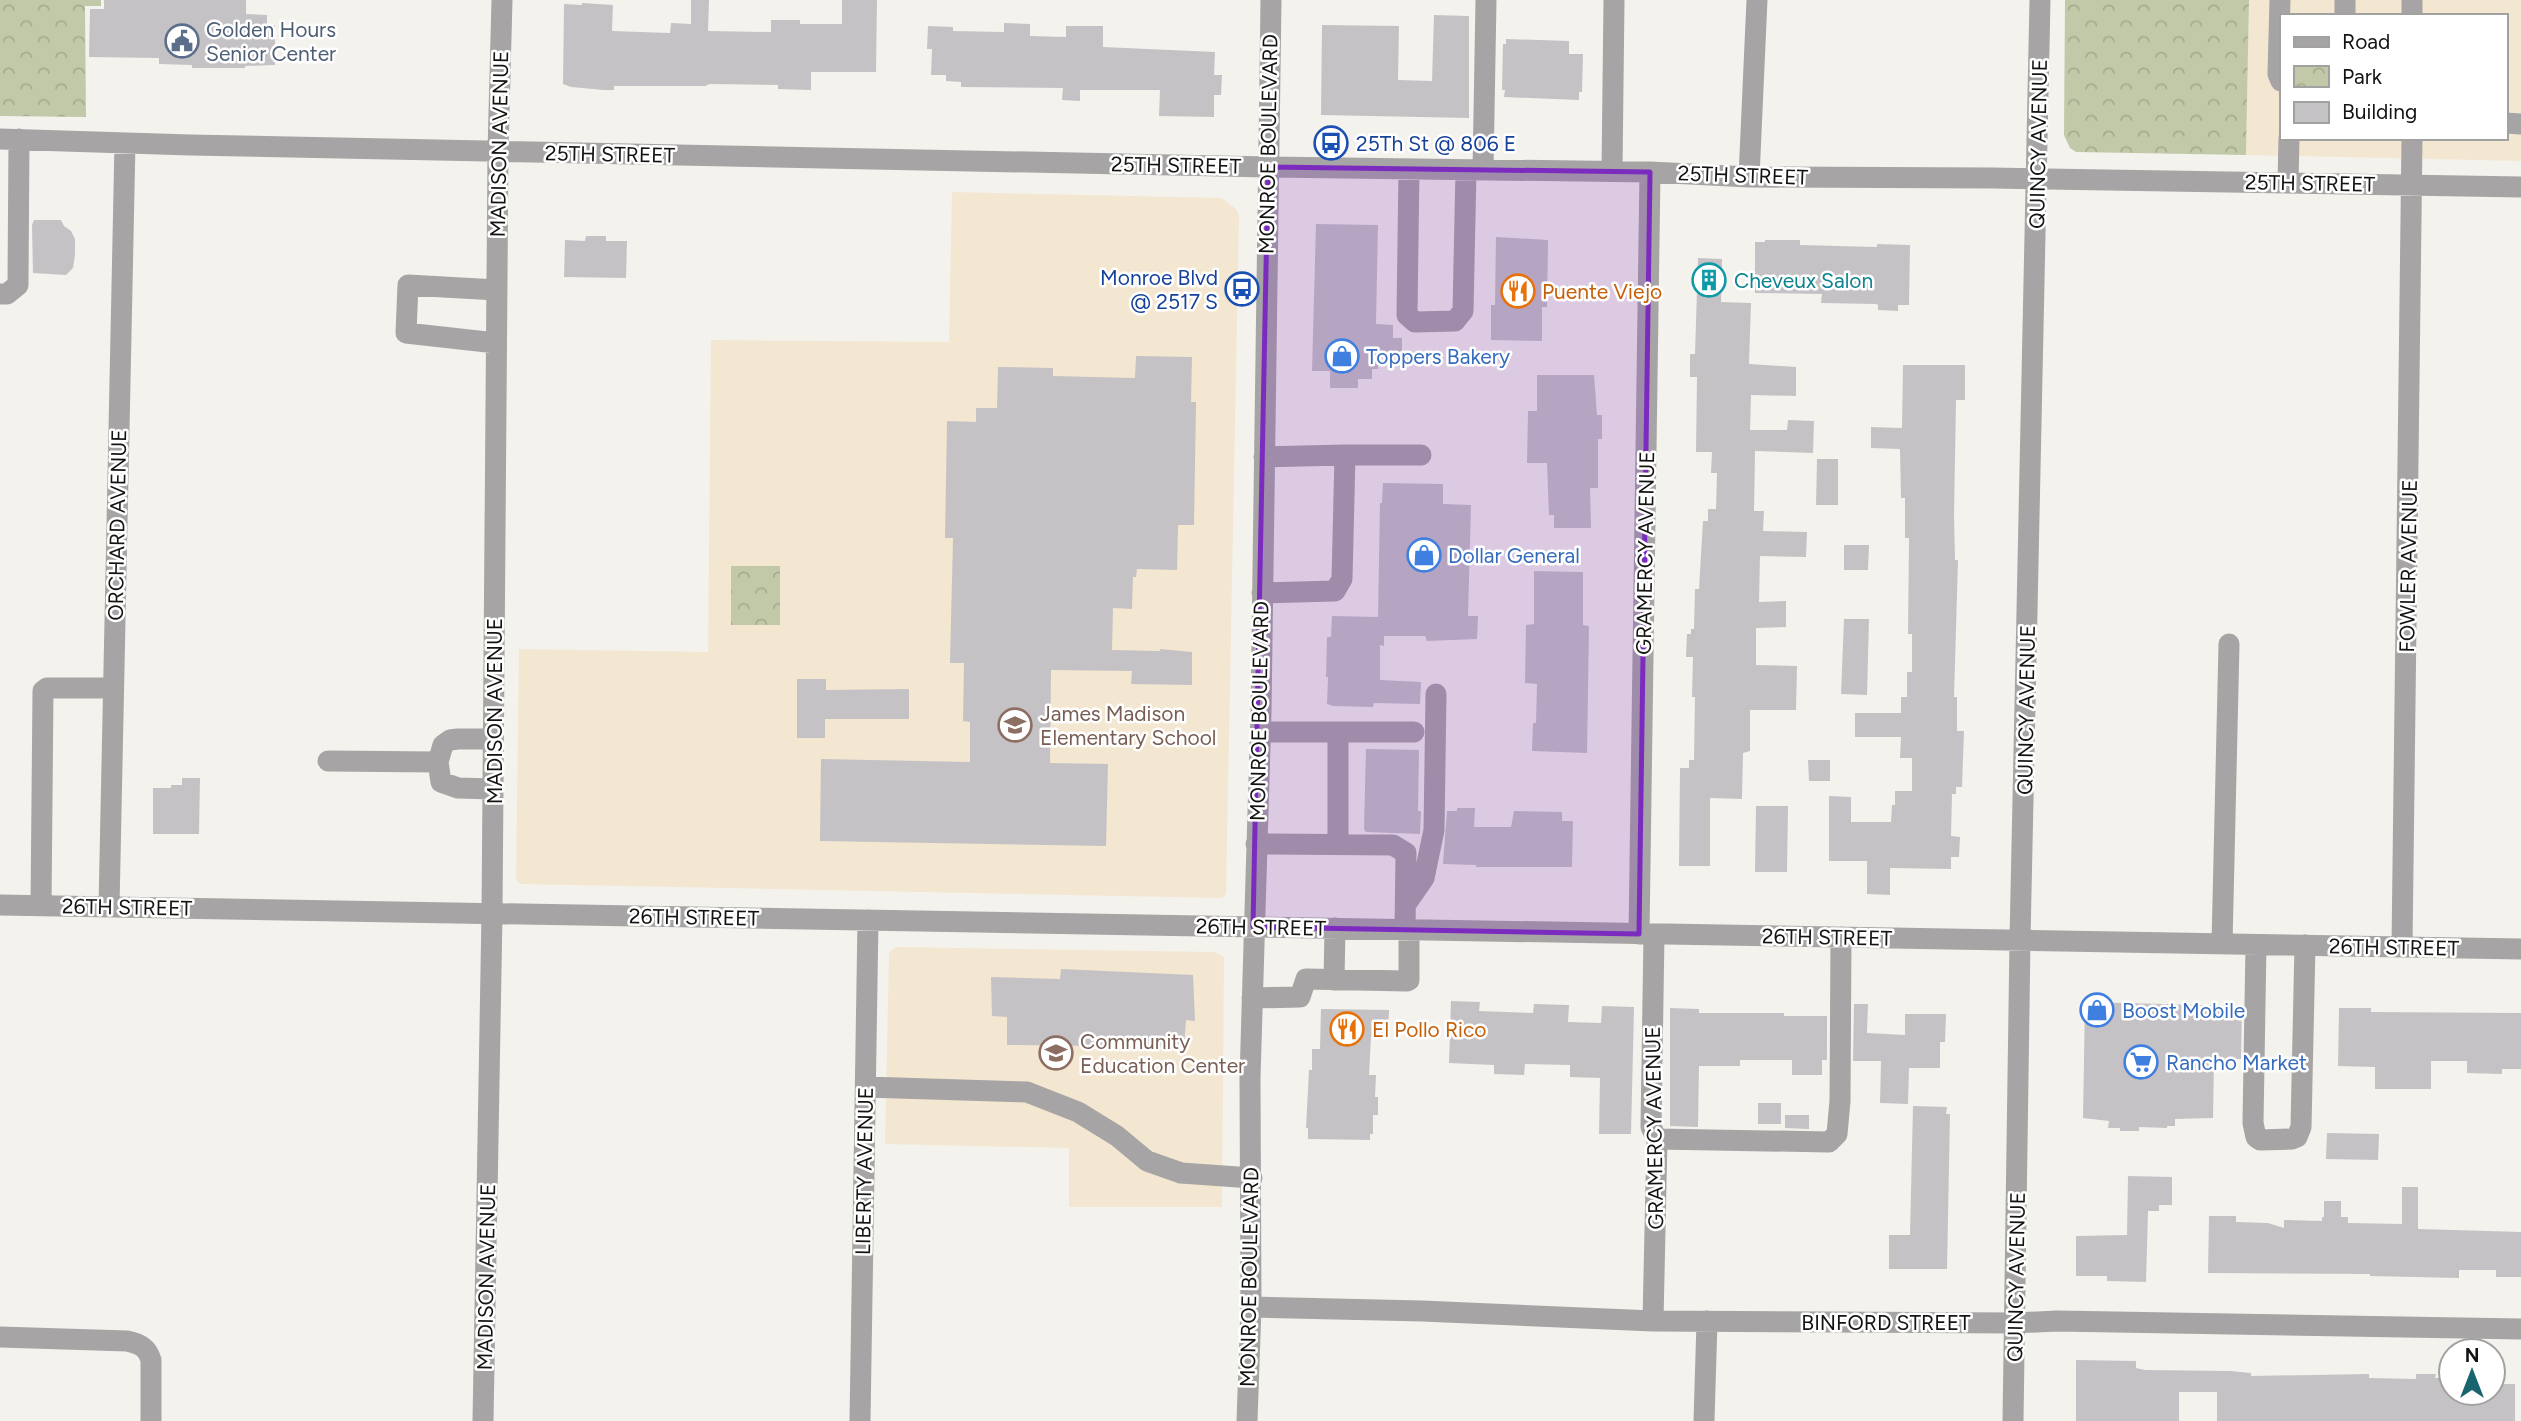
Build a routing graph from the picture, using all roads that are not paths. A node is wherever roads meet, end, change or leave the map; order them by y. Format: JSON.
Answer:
{"nodes":[{"id":1,"x":502,"y":0,"type":"edge"},
{"id":2,"x":1270,"y":0,"type":"edge"},
{"id":3,"x":1486,"y":0,"type":"edge"},
{"id":4,"x":1614,"y":0,"type":"edge"},
{"id":5,"x":1757,"y":0,"type":"edge"},
{"id":6,"x":2040,"y":0,"type":"edge"},
{"id":7,"x":2280,"y":0,"type":"edge"},
{"id":8,"x":2280,"y":79,"type":"edge"},
{"id":9,"x":10,"y":139,"type":"edge"},
{"id":10,"x":2289,"y":140,"type":"edge"},
{"id":11,"x":2412,"y":140,"type":"edge"},
{"id":12,"x":125,"y":143,"type":"junction"},
{"id":13,"x":498,"y":151,"type":"junction"},
{"id":14,"x":1268,"y":167,"type":"junction"},
{"id":15,"x":1409,"y":169,"type":"junction"},
{"id":16,"x":1474,"y":170,"type":"junction"},
{"id":17,"x":1612,"y":171,"type":"junction"},
{"id":18,"x":1650,"y":172,"type":"junction"},
{"id":19,"x":1749,"y":177,"type":"junction"},
{"id":20,"x":2037,"y":179,"type":"junction"},
{"id":21,"x":2288,"y":183,"type":"junction"},
{"id":22,"x":2413,"y":185,"type":"junction"},
{"id":23,"x":2521,"y":187,"type":"edge"},
{"id":24,"x":497,"y":290,"type":"junction"},
{"id":25,"x":0,"y":294,"type":"edge"},
{"id":26,"x":496,"y":343,"type":"junction"},
{"id":27,"x":1345,"y":455,"type":"junction"},
{"id":28,"x":1421,"y":455,"type":"dead end"},
{"id":29,"x":1264,"y":457,"type":"junction"},
{"id":30,"x":1262,"y":593,"type":"junction"},
{"id":31,"x":2229,"y":644,"type":"dead end"},
{"id":32,"x":113,"y":688,"type":"junction"},
{"id":33,"x":1436,"y":694,"type":"dead end"},
{"id":34,"x":1260,"y":732,"type":"junction"},
{"id":35,"x":1338,"y":732,"type":"junction"},
{"id":36,"x":1414,"y":732,"type":"dead end"},
{"id":37,"x":494,"y":739,"type":"junction"},
{"id":38,"x":328,"y":761,"type":"dead end"},
{"id":39,"x":438,"y":762,"type":"junction"},
{"id":40,"x":493,"y":789,"type":"junction"},
{"id":41,"x":1256,"y":844,"type":"junction"},
{"id":42,"x":1338,"y":845,"type":"junction"},
{"id":43,"x":1406,"y":904,"type":"junction"},
{"id":44,"x":0,"y":905,"type":"edge"},
{"id":45,"x":41,"y":906,"type":"junction"},
{"id":46,"x":109,"y":907,"type":"junction"},
{"id":47,"x":492,"y":914,"type":"junction"},
{"id":48,"x":868,"y":920,"type":"junction"},
{"id":49,"x":1253,"y":927,"type":"junction"},
{"id":50,"x":1335,"y":928,"type":"junction"},
{"id":51,"x":1407,"y":930,"type":"junction"},
{"id":52,"x":1647,"y":934,"type":"junction"},
{"id":53,"x":1841,"y":937,"type":"junction"},
{"id":54,"x":2021,"y":940,"type":"junction"},
{"id":55,"x":2222,"y":944,"type":"junction"},
{"id":56,"x":2256,"y":945,"type":"junction"},
{"id":57,"x":2305,"y":946,"type":"junction"},
{"id":58,"x":2402,"y":947,"type":"junction"},
{"id":59,"x":2521,"y":949,"type":"edge"},
{"id":60,"x":1334,"y":980,"type":"junction"},
{"id":61,"x":1252,"y":999,"type":"junction"},
{"id":62,"x":866,"y":1087,"type":"junction"},
{"id":63,"x":1657,"y":1139,"type":"junction"},
{"id":64,"x":1252,"y":1178,"type":"junction"},
{"id":65,"x":1251,"y":1307,"type":"junction"},
{"id":66,"x":1653,"y":1321,"type":"junction"},
{"id":67,"x":1707,"y":1321,"type":"junction"},
{"id":68,"x":2015,"y":1323,"type":"junction"},
{"id":69,"x":2521,"y":1329,"type":"edge"},
{"id":70,"x":0,"y":1337,"type":"edge"},
{"id":71,"x":151,"y":1421,"type":"edge"},
{"id":72,"x":483,"y":1421,"type":"edge"},
{"id":73,"x":860,"y":1421,"type":"edge"},
{"id":74,"x":1247,"y":1421,"type":"edge"},
{"id":75,"x":1704,"y":1421,"type":"edge"},
{"id":76,"x":2013,"y":1421,"type":"edge"}],
"edges":[{"from":1,"to":13,"type":"street","name":"MADISON AVENUE"},
{"from":2,"to":14,"type":"street","name":"MONROE BOULEVARD"},
{"from":3,"to":16,"type":"street"},
{"from":4,"to":17,"type":"street"},
{"from":5,"to":19,"type":"street"},
{"from":6,"to":20,"type":"street","name":"QUINCY AVENUE"},
{"from":7,"to":8,"type":"street"},
{"from":9,"to":12,"type":"street","name":"25TH STREET"},
{"from":9,"to":25,"type":"street"},
{"from":10,"to":21,"type":"street"},
{"from":11,"to":22,"type":"street","name":"FOWLER AVENUE"},
{"from":12,"to":13,"type":"street","name":"25TH STREET"},
{"from":12,"to":32,"type":"street","name":"ORCHARD AVENUE"},
{"from":13,"to":14,"type":"street","name":"25TH STREET"},
{"from":13,"to":24,"type":"street","name":"MADISON AVENUE"},
{"from":14,"to":15,"type":"street","name":"25TH STREET"},
{"from":14,"to":29,"type":"street","name":"MONROE BOULEVARD"},
{"from":15,"to":16,"type":"street","name":"25TH STREET"},
{"from":15,"to":16,"type":"street"},
{"from":16,"to":17,"type":"street","name":"25TH STREET"},
{"from":17,"to":18,"type":"street","name":"25TH STREET"},
{"from":18,"to":19,"type":"street","name":"25TH STREET"},
{"from":18,"to":52,"type":"street","name":"GRAMERCY AVENUE"},
{"from":19,"to":20,"type":"street","name":"25TH STREET"},
{"from":20,"to":21,"type":"street","name":"25TH STREET"},
{"from":20,"to":54,"type":"street","name":"QUINCY AVENUE"},
{"from":21,"to":22,"type":"street","name":"25TH STREET"},
{"from":22,"to":23,"type":"street","name":"25TH STREET"},
{"from":22,"to":58,"type":"street","name":"FOWLER AVENUE"},
{"from":24,"to":26,"type":"street","name":"MADISON AVENUE"},
{"from":24,"to":26,"type":"street"},
{"from":26,"to":37,"type":"street","name":"MADISON AVENUE"},
{"from":27,"to":28,"type":"street"},
{"from":27,"to":29,"type":"street"},
{"from":27,"to":30,"type":"street"},
{"from":29,"to":30,"type":"street","name":"MONROE BOULEVARD"},
{"from":30,"to":34,"type":"street","name":"MONROE BOULEVARD"},
{"from":31,"to":55,"type":"street"},
{"from":32,"to":45,"type":"street"},
{"from":32,"to":46,"type":"street","name":"ORCHARD AVENUE"},
{"from":33,"to":43,"type":"street"},
{"from":34,"to":35,"type":"street"},
{"from":34,"to":41,"type":"street","name":"MONROE BOULEVARD"},
{"from":35,"to":36,"type":"street"},
{"from":35,"to":42,"type":"street"},
{"from":37,"to":39,"type":"street"},
{"from":37,"to":40,"type":"street","name":"MADISON AVENUE"},
{"from":38,"to":39,"type":"street"},
{"from":39,"to":40,"type":"street"},
{"from":40,"to":47,"type":"street","name":"MADISON AVENUE"},
{"from":41,"to":42,"type":"street"},
{"from":41,"to":49,"type":"street","name":"MONROE BOULEVARD"},
{"from":42,"to":43,"type":"street"},
{"from":43,"to":51,"type":"street"},
{"from":44,"to":45,"type":"street","name":"26TH STREET"},
{"from":45,"to":46,"type":"street","name":"26TH STREET"},
{"from":46,"to":47,"type":"street","name":"26TH STREET"},
{"from":47,"to":48,"type":"street","name":"26TH STREET"},
{"from":47,"to":72,"type":"street","name":"MADISON AVENUE"},
{"from":48,"to":49,"type":"street","name":"26TH STREET"},
{"from":48,"to":62,"type":"street","name":"LIBERTY AVENUE"},
{"from":49,"to":50,"type":"street","name":"26TH STREET"},
{"from":49,"to":61,"type":"street","name":"MONROE BOULEVARD"},
{"from":50,"to":51,"type":"street","name":"26TH STREET"},
{"from":50,"to":60,"type":"street"},
{"from":51,"to":52,"type":"street","name":"26TH STREET"},
{"from":51,"to":60,"type":"street"},
{"from":52,"to":53,"type":"street","name":"26TH STREET"},
{"from":52,"to":63,"type":"street","name":"GRAMERCY AVENUE"},
{"from":53,"to":54,"type":"street","name":"26TH STREET"},
{"from":53,"to":63,"type":"street"},
{"from":54,"to":55,"type":"street","name":"26TH STREET"},
{"from":54,"to":68,"type":"street","name":"QUINCY AVENUE"},
{"from":55,"to":56,"type":"street","name":"26TH STREET"},
{"from":56,"to":57,"type":"street","name":"26TH STREET"},
{"from":56,"to":57,"type":"street"},
{"from":57,"to":58,"type":"street","name":"26TH STREET"},
{"from":58,"to":59,"type":"street","name":"26TH STREET"},
{"from":60,"to":61,"type":"street"},
{"from":61,"to":64,"type":"street","name":"MONROE BOULEVARD"},
{"from":62,"to":64,"type":"street"},
{"from":62,"to":73,"type":"street","name":"LIBERTY AVENUE"},
{"from":63,"to":66,"type":"street","name":"GRAMERCY AVENUE"},
{"from":64,"to":65,"type":"street","name":"MONROE BOULEVARD"},
{"from":65,"to":66,"type":"street","name":"BINFORD STREET"},
{"from":65,"to":74,"type":"street","name":"MONROE BOULEVARD"},
{"from":66,"to":67,"type":"street","name":"BINFORD STREET"},
{"from":67,"to":68,"type":"street","name":"BINFORD STREET"},
{"from":67,"to":75,"type":"street"},
{"from":68,"to":69,"type":"street","name":"BINFORD STREET"},
{"from":68,"to":76,"type":"street","name":"QUINCY AVENUE"},
{"from":70,"to":71,"type":"street"}]}
